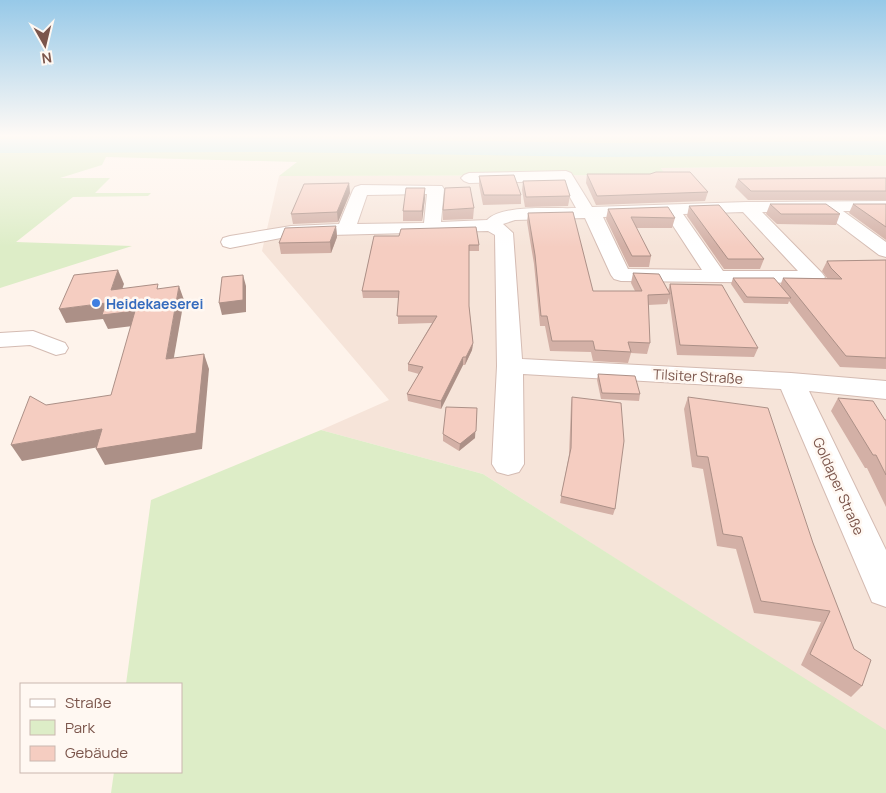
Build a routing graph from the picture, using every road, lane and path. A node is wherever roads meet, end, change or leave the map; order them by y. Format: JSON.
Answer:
{"nodes":[{"id":1,"x":566,"y":176,"type":"junction"},
{"id":2,"x":584,"y":176,"type":"dead end"},
{"id":3,"x":470,"y":178,"type":"dead end"},
{"id":4,"x":825,"y":206,"type":"junction"},
{"id":5,"x":886,"y":206,"type":"edge"},
{"id":6,"x":747,"y":207,"type":"junction"},
{"id":7,"x":671,"y":210,"type":"junction"},
{"id":8,"x":590,"y":213,"type":"junction"},
{"id":9,"x":432,"y":228,"type":"junction"},
{"id":10,"x":498,"y":229,"type":"junction"},
{"id":11,"x":346,"y":230,"type":"junction"},
{"id":12,"x":230,"y":242,"type":"dead end"},
{"id":13,"x":886,"y":251,"type":"edge"},
{"id":14,"x":717,"y":277,"type":"junction"},
{"id":15,"x":0,"y":340,"type":"edge"},
{"id":16,"x":56,"y":348,"type":"dead end"},
{"id":17,"x":510,"y":366,"type":"junction"},
{"id":18,"x":792,"y":381,"type":"junction"},
{"id":19,"x":886,"y":390,"type":"edge"},
{"id":20,"x":508,"y":464,"type":"dead end"},
{"id":21,"x":886,"y":590,"type":"edge"}],
"edges":[{"from":1,"to":2,"type":"street"},
{"from":1,"to":3,"type":"street"},
{"from":1,"to":8,"type":"street"},
{"from":4,"to":5,"type":"street"},
{"from":4,"to":6,"type":"street"},
{"from":4,"to":13,"type":"street"},
{"from":6,"to":7,"type":"street"},
{"from":6,"to":14,"type":"street"},
{"from":7,"to":8,"type":"street"},
{"from":7,"to":14,"type":"street"},
{"from":8,"to":10,"type":"street"},
{"from":8,"to":14,"type":"street"},
{"from":9,"to":10,"type":"street"},
{"from":9,"to":11,"type":"street"},
{"from":9,"to":11,"type":"street"},
{"from":10,"to":17,"type":"street"},
{"from":11,"to":12,"type":"street"},
{"from":15,"to":16,"type":"street"},
{"from":17,"to":18,"type":"street","name":"Tilsiter Straße"},
{"from":17,"to":20,"type":"street"},
{"from":18,"to":19,"type":"street","name":"Tilsiter Straße"},
{"from":18,"to":21,"type":"street","name":"Goldaper Straße"}]}
